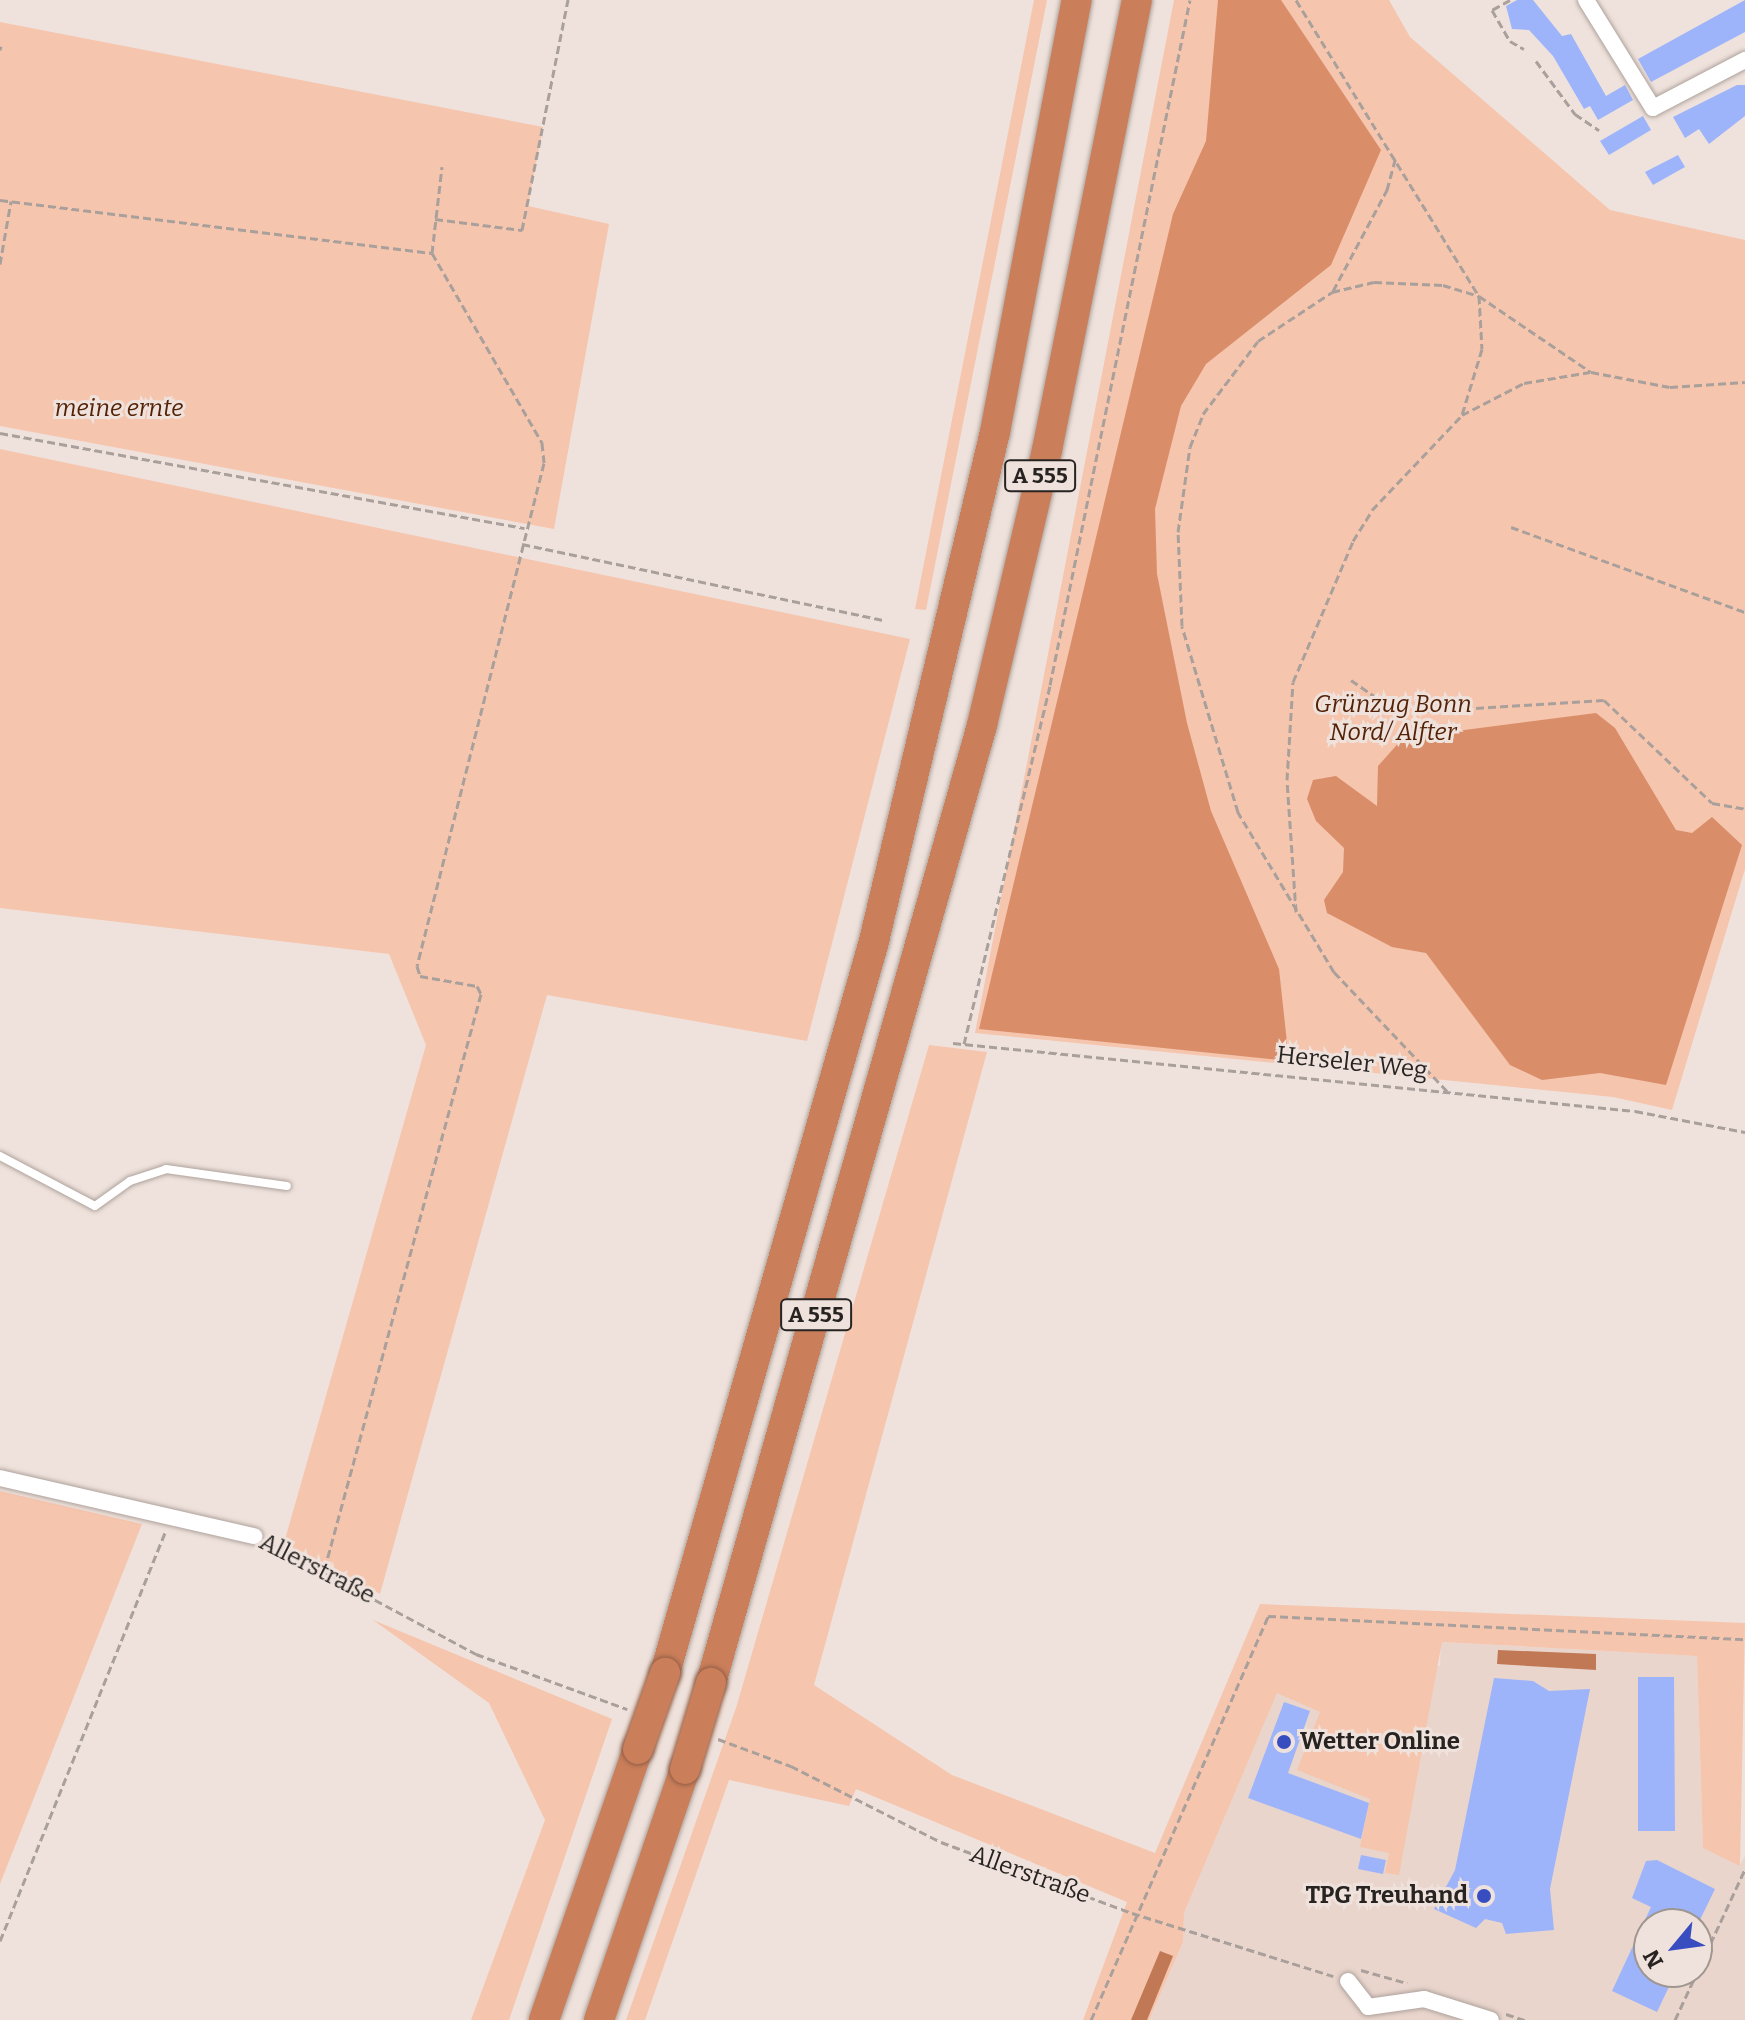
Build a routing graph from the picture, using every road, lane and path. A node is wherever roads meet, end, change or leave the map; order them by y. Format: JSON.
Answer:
{"nodes":[{"id":1,"x":568,"y":0,"type":"edge"},
{"id":2,"x":1077,"y":0,"type":"edge"},
{"id":3,"x":1137,"y":0,"type":"edge"},
{"id":4,"x":1190,"y":0,"type":"edge"},
{"id":5,"x":1296,"y":0,"type":"edge"},
{"id":6,"x":1510,"y":0,"type":"edge"},
{"id":7,"x":1586,"y":0,"type":"edge"},
{"id":8,"x":1524,"y":49,"type":"dead end"},
{"id":9,"x":1745,"y":60,"type":"edge"},
{"id":10,"x":1536,"y":61,"type":"dead end"},
{"id":11,"x":1599,"y":130,"type":"dead end"},
{"id":12,"x":1396,"y":157,"type":"junction"},
{"id":13,"x":442,"y":167,"type":"dead end"},
{"id":14,"x":0,"y":200,"type":"edge"},
{"id":15,"x":11,"y":201,"type":"junction"},
{"id":16,"x":435,"y":219,"type":"junction"},
{"id":17,"x":432,"y":253,"type":"junction"},
{"id":18,"x":0,"y":264,"type":"edge"},
{"id":19,"x":1332,"y":292,"type":"junction"},
{"id":20,"x":1479,"y":296,"type":"junction"},
{"id":21,"x":1591,"y":372,"type":"junction"},
{"id":22,"x":1745,"y":382,"type":"edge"},
{"id":23,"x":1462,"y":415,"type":"junction"},
{"id":24,"x":0,"y":433,"type":"edge"},
{"id":25,"x":1511,"y":527,"type":"dead end"},
{"id":26,"x":525,"y":528,"type":"junction"},
{"id":27,"x":522,"y":544,"type":"junction"},
{"id":28,"x":1745,"y":612,"type":"edge"},
{"id":29,"x":883,"y":620,"type":"dead end"},
{"id":30,"x":1351,"y":680,"type":"dead end"},
{"id":31,"x":1745,"y":809,"type":"edge"},
{"id":32,"x":1297,"y":916,"type":"junction"},
{"id":33,"x":953,"y":1043,"type":"dead end"},
{"id":34,"x":964,"y":1044,"type":"junction"},
{"id":35,"x":1447,"y":1091,"type":"junction"},
{"id":36,"x":1745,"y":1132,"type":"edge"},
{"id":37,"x":0,"y":1156,"type":"edge"},
{"id":38,"x":287,"y":1186,"type":"dead end"},
{"id":39,"x":0,"y":1478,"type":"edge"},
{"id":40,"x":167,"y":1517,"type":"junction"},
{"id":41,"x":254,"y":1536,"type":"joint"},
{"id":42,"x":324,"y":1571,"type":"junction"},
{"id":43,"x":1745,"y":1639,"type":"edge"},
{"id":44,"x":618,"y":1706,"type":"dead end"},
{"id":45,"x":724,"y":1741,"type":"dead end"},
{"id":46,"x":1745,"y":1869,"type":"edge"},
{"id":47,"x":1132,"y":1913,"type":"junction"},
{"id":48,"x":0,"y":1941,"type":"edge"},
{"id":49,"x":1348,"y":1981,"type":"joint"},
{"id":50,"x":544,"y":2020,"type":"edge"},
{"id":51,"x":599,"y":2020,"type":"edge"},
{"id":52,"x":1091,"y":2020,"type":"edge"},
{"id":53,"x":1491,"y":2020,"type":"edge"},
{"id":54,"x":1675,"y":2020,"type":"edge"}],
"edges":[{"from":1,"to":16,"type":"path"},
{"from":2,"to":50,"type":"highway","number":"A 555","bridge":true},
{"from":3,"to":51,"type":"highway","number":"A 555","bridge":true},
{"from":4,"to":34,"type":"path"},
{"from":5,"to":12,"type":"path"},
{"from":6,"to":8,"type":"path"},
{"from":7,"to":9,"type":"street"},
{"from":10,"to":11,"type":"path"},
{"from":12,"to":19,"type":"path"},
{"from":12,"to":20,"type":"path"},
{"from":13,"to":16,"type":"path"},
{"from":14,"to":15,"type":"path"},
{"from":15,"to":17,"type":"path"},
{"from":15,"to":18,"type":"path"},
{"from":16,"to":17,"type":"path"},
{"from":17,"to":26,"type":"path"},
{"from":19,"to":20,"type":"path"},
{"from":19,"to":32,"type":"path"},
{"from":20,"to":21,"type":"path"},
{"from":20,"to":23,"type":"path"},
{"from":21,"to":22,"type":"path"},
{"from":21,"to":23,"type":"path"},
{"from":23,"to":32,"type":"path"},
{"from":24,"to":26,"type":"path"},
{"from":25,"to":28,"type":"path"},
{"from":26,"to":27,"type":"path"},
{"from":27,"to":29,"type":"path"},
{"from":27,"to":42,"type":"path"},
{"from":30,"to":31,"type":"path"},
{"from":32,"to":35,"type":"path"},
{"from":33,"to":34,"type":"path","name":"Herseler Weg"},
{"from":34,"to":35,"type":"path","name":"Herseler Weg"},
{"from":35,"to":36,"type":"path","name":"Herseler Weg"},
{"from":37,"to":38,"type":"lane"},
{"from":39,"to":40,"type":"street","name":"Allerstraße"},
{"from":40,"to":41,"type":"street","name":"Allerstraße"},
{"from":40,"to":48,"type":"path"},
{"from":41,"to":42,"type":"path","name":"Allerstraße"},
{"from":42,"to":44,"type":"path","name":"Allerstraße"},
{"from":43,"to":47,"type":"path"},
{"from":45,"to":47,"type":"path","name":"Allerstraße"},
{"from":46,"to":54,"type":"path"},
{"from":47,"to":49,"type":"path","name":"Allerstraße"},
{"from":47,"to":52,"type":"path"},
{"from":49,"to":53,"type":"street"}]}
